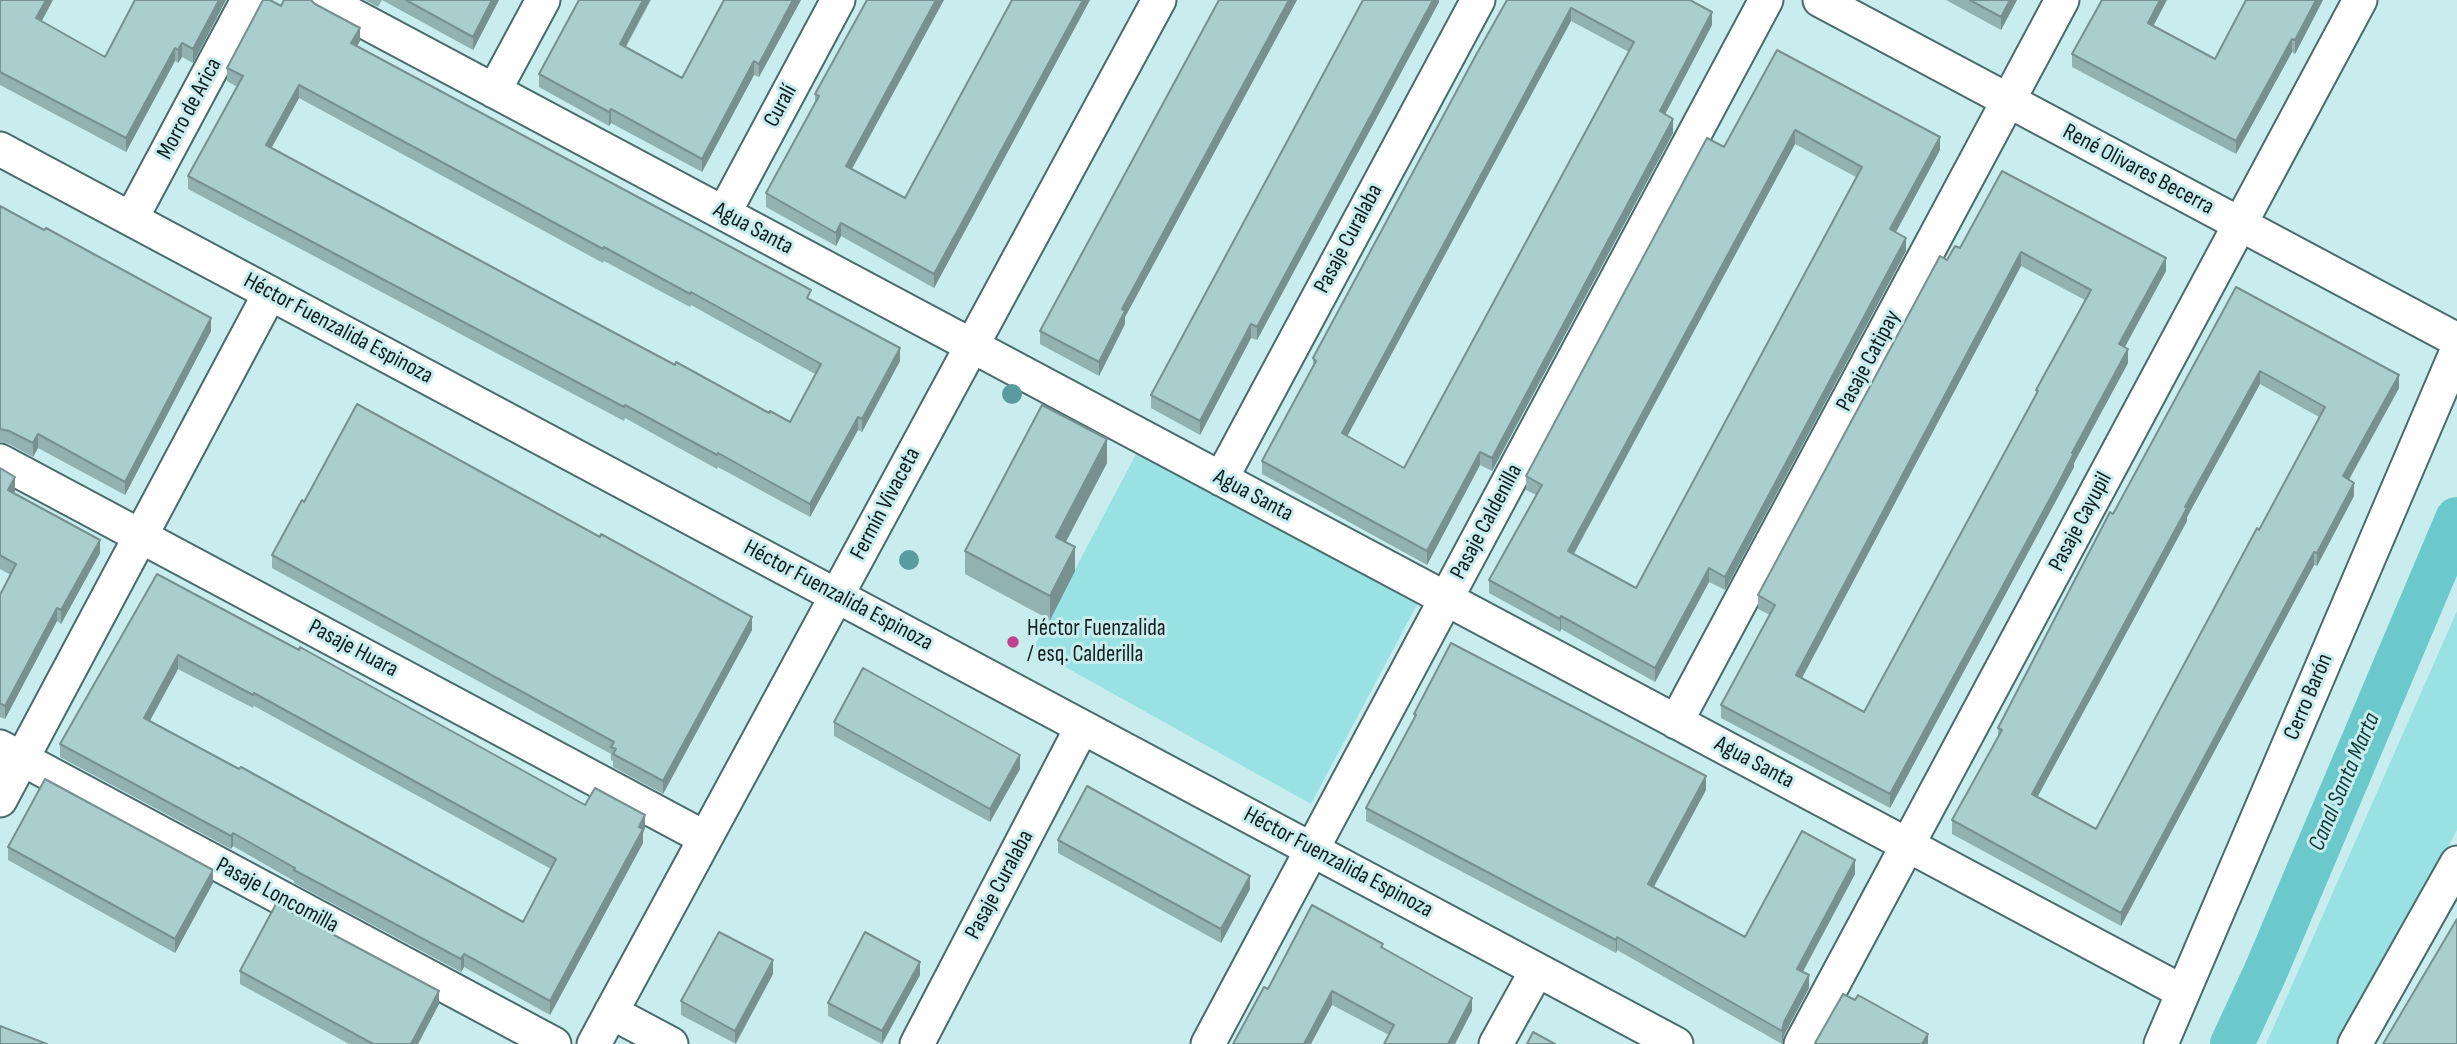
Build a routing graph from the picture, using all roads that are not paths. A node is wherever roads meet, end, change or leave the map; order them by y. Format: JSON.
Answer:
{"nodes":[{"id":1,"x":248,"y":0,"type":"edge"},
{"id":2,"x":324,"y":0,"type":"edge"},
{"id":3,"x":543,"y":0,"type":"edge"},
{"id":4,"x":838,"y":0,"type":"edge"},
{"id":5,"x":1159,"y":0,"type":"edge"},
{"id":6,"x":1478,"y":0,"type":"edge"},
{"id":7,"x":1766,"y":0,"type":"edge"},
{"id":8,"x":1820,"y":0,"type":"edge"},
{"id":9,"x":2062,"y":0,"type":"edge"},
{"id":10,"x":2360,"y":0,"type":"edge"},
{"id":11,"x":494,"y":91,"type":"junction"},
{"id":12,"x":2008,"y":101,"type":"junction"},
{"id":13,"x":0,"y":149,"type":"edge"},
{"id":14,"x":724,"y":213,"type":"junction"},
{"id":15,"x":131,"y":219,"type":"junction"},
{"id":16,"x":2240,"y":225,"type":"junction"},
{"id":17,"x":270,"y":293,"type":"junction"},
{"id":18,"x":2457,"y":340,"type":"edge"},
{"id":19,"x":972,"y":345,"type":"junction"},
{"id":20,"x":2457,"y":351,"type":"edge"},
{"id":21,"x":0,"y":461,"type":"edge"},
{"id":22,"x":1221,"y":479,"type":"junction"},
{"id":23,"x":141,"y":536,"type":"junction"},
{"id":24,"x":837,"y":596,"type":"junction"},
{"id":25,"x":1446,"y":599,"type":"junction"},
{"id":26,"x":1676,"y":722,"type":"junction"},
{"id":27,"x":1082,"y":727,"type":"junction"},
{"id":28,"x":11,"y":753,"type":"edge"},
{"id":29,"x":0,"y":800,"type":"edge"},
{"id":30,"x":705,"y":838,"type":"junction"},
{"id":31,"x":1907,"y":846,"type":"junction"},
{"id":32,"x":1312,"y":850,"type":"junction"},
{"id":33,"x":2457,"y":863,"type":"edge"},
{"id":34,"x":1537,"y":970,"type":"junction"},
{"id":35,"x":2183,"y":992,"type":"junction"},
{"id":36,"x":611,"y":1012,"type":"junction"},
{"id":37,"x":554,"y":1044,"type":"edge"},
{"id":38,"x":594,"y":1044,"type":"edge"},
{"id":39,"x":671,"y":1044,"type":"edge"},
{"id":40,"x":917,"y":1044,"type":"edge"},
{"id":41,"x":1208,"y":1044,"type":"edge"},
{"id":42,"x":1496,"y":1044,"type":"edge"},
{"id":43,"x":1676,"y":1044,"type":"edge"},
{"id":44,"x":1801,"y":1044,"type":"edge"},
{"id":45,"x":2161,"y":1044,"type":"edge"},
{"id":46,"x":2354,"y":1044,"type":"edge"}],
"edges":[{"from":1,"to":15,"type":"street","name":"Morro de Arica"},
{"from":2,"to":11,"type":"street","name":"Agua Santa"},
{"from":3,"to":11,"type":"street"},
{"from":4,"to":14,"type":"street","name":"Curalí"},
{"from":5,"to":19,"type":"street","name":"Fermín Vivaceta"},
{"from":6,"to":22,"type":"street","name":"Pasaje Curalaba"},
{"from":7,"to":25,"type":"street","name":"Pasaje Caldenilla"},
{"from":8,"to":12,"type":"street","name":"René Olivares Becerra"},
{"from":9,"to":12,"type":"street","name":"Pasaje Catipay"},
{"from":10,"to":16,"type":"street","name":"Pasaje Cayupil"},
{"from":11,"to":14,"type":"street","name":"Agua Santa"},
{"from":12,"to":16,"type":"street","name":"René Olivares Becerra"},
{"from":12,"to":26,"type":"street","name":"Pasaje Catipay"},
{"from":13,"to":15,"type":"street","name":"Héctor Fuenzalida Espinoza"},
{"from":14,"to":19,"type":"street","name":"Agua Santa"},
{"from":15,"to":17,"type":"street","name":"Héctor Fuenzalida Espinoza"},
{"from":16,"to":18,"type":"street","name":"René Olivares Becerra"},
{"from":16,"to":31,"type":"street","name":"Pasaje Cayupil"},
{"from":17,"to":23,"type":"street"},
{"from":17,"to":24,"type":"street","name":"Héctor Fuenzalida Espinoza"},
{"from":19,"to":22,"type":"street","name":"Agua Santa"},
{"from":19,"to":24,"type":"street","name":"Fermín Vivaceta"},
{"from":20,"to":35,"type":"street","name":"Cerro Barón"},
{"from":21,"to":23,"type":"street","name":"Pasaje Huara"},
{"from":22,"to":25,"type":"street","name":"Agua Santa"},
{"from":23,"to":28,"type":"street"},
{"from":23,"to":30,"type":"street","name":"Pasaje Huara"},
{"from":24,"to":27,"type":"street","name":"Héctor Fuenzalida Espinoza"},
{"from":24,"to":30,"type":"street","name":"Fermín Vivaceta"},
{"from":25,"to":26,"type":"street","name":"Agua Santa"},
{"from":25,"to":32,"type":"street","name":"Pasaje Caldenilla"},
{"from":26,"to":31,"type":"street","name":"Agua Santa"},
{"from":27,"to":32,"type":"street","name":"Héctor Fuenzalida Espinoza"},
{"from":27,"to":40,"type":"street","name":"Pasaje Curalaba"},
{"from":28,"to":29,"type":"street"},
{"from":28,"to":37,"type":"street","name":"Pasaje Loncomilla"},
{"from":30,"to":36,"type":"street","name":"Fermín Vivaceta"},
{"from":31,"to":35,"type":"street","name":"Agua Santa"},
{"from":31,"to":44,"type":"street","name":"Pasaje Cayupil"},
{"from":32,"to":34,"type":"street","name":"Héctor Fuenzalida Espinoza"},
{"from":32,"to":41,"type":"street","name":"Pasaje Caldenilla"},
{"from":33,"to":46,"type":"street"},
{"from":34,"to":42,"type":"street"},
{"from":34,"to":43,"type":"street","name":"Héctor Fuenzalida Espinoza"},
{"from":35,"to":45,"type":"street","name":"Cerro Barón"},
{"from":36,"to":38,"type":"street","name":"Fermín Vivaceta"},
{"from":36,"to":39,"type":"street"}]}
